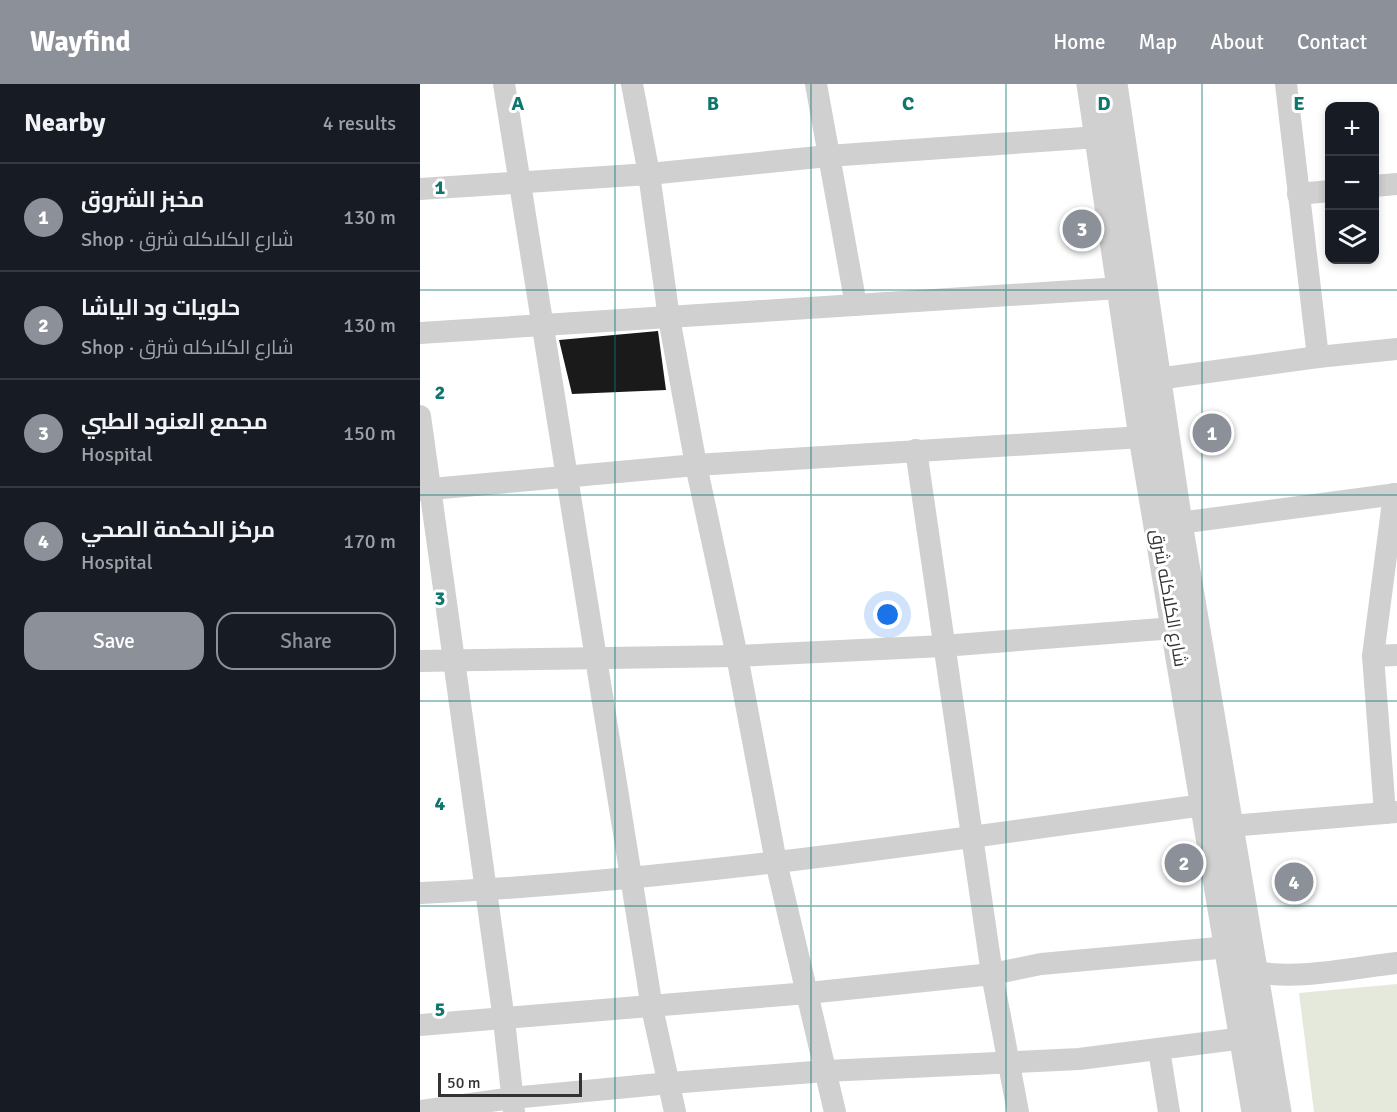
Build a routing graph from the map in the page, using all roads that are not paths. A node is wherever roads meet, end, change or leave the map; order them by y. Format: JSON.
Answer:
{"nodes":[{"id":1,"x":504,"y":84,"type":"edge"},
{"id":2,"x":633,"y":84,"type":"edge"},
{"id":3,"x":816,"y":84,"type":"edge"},
{"id":4,"x":1090,"y":84,"type":"edge"},
{"id":5,"x":1114,"y":84,"type":"edge"},
{"id":6,"x":1286,"y":84,"type":"edge"},
{"id":7,"x":1098,"y":137,"type":"junction"},
{"id":8,"x":828,"y":156,"type":"junction"},
{"id":9,"x":649,"y":174,"type":"junction"},
{"id":10,"x":519,"y":183,"type":"junction"},
{"id":11,"x":1397,"y":184,"type":"edge"},
{"id":12,"x":1379,"y":186,"type":"edge"},
{"id":13,"x":420,"y":189,"type":"edge"},
{"id":14,"x":1325,"y":191,"type":"edge"},
{"id":15,"x":1298,"y":194,"type":"junction"},
{"id":16,"x":1120,"y":288,"type":"junction"},
{"id":17,"x":856,"y":305,"type":"junction"},
{"id":18,"x":669,"y":318,"type":"junction"},
{"id":19,"x":543,"y":325,"type":"junction"},
{"id":20,"x":420,"y":333,"type":"edge"},
{"id":21,"x":1397,"y":349,"type":"edge"},
{"id":22,"x":1318,"y":357,"type":"junction"},
{"id":23,"x":1157,"y":380,"type":"junction"},
{"id":24,"x":420,"y":416,"type":"edge"},
{"id":25,"x":1142,"y":437,"type":"junction"},
{"id":26,"x":916,"y":450,"type":"junction"},
{"id":27,"x":696,"y":465,"type":"junction"},
{"id":28,"x":568,"y":477,"type":"junction"},
{"id":29,"x":425,"y":490,"type":"edge"},
{"id":30,"x":1395,"y":494,"type":"edge"},
{"id":31,"x":1179,"y":523,"type":"junction"},
{"id":32,"x":1174,"y":628,"type":"junction"},
{"id":33,"x":943,"y":646,"type":"junction"},
{"id":34,"x":1397,"y":655,"type":"edge"},
{"id":35,"x":737,"y":657,"type":"junction"},
{"id":36,"x":1373,"y":657,"type":"junction"},
{"id":37,"x":596,"y":658,"type":"junction"},
{"id":38,"x":454,"y":660,"type":"junction"},
{"id":39,"x":420,"y":661,"type":"edge"},
{"id":40,"x":1204,"y":805,"type":"junction"},
{"id":41,"x":1391,"y":813,"type":"edge"},
{"id":42,"x":1230,"y":826,"type":"junction"},
{"id":43,"x":972,"y":836,"type":"junction"},
{"id":44,"x":777,"y":862,"type":"junction"},
{"id":45,"x":632,"y":877,"type":"junction"},
{"id":46,"x":486,"y":890,"type":"junction"},
{"id":47,"x":420,"y":893,"type":"edge"},
{"id":48,"x":1229,"y":947,"type":"junction"},
{"id":49,"x":1397,"y":963,"type":"edge"},
{"id":50,"x":1255,"y":972,"type":"junction"},
{"id":51,"x":992,"y":974,"type":"junction"},
{"id":52,"x":808,"y":993,"type":"junction"},
{"id":53,"x":652,"y":1008,"type":"junction"},
{"id":54,"x":504,"y":1020,"type":"junction"},
{"id":55,"x":420,"y":1024,"type":"edge"},
{"id":56,"x":1244,"y":1038,"type":"junction"},
{"id":57,"x":1159,"y":1050,"type":"junction"},
{"id":58,"x":1010,"y":1063,"type":"junction"},
{"id":59,"x":826,"y":1071,"type":"junction"},
{"id":60,"x":670,"y":1083,"type":"junction"},
{"id":61,"x":513,"y":1105,"type":"edge"},
{"id":62,"x":420,"y":1111,"type":"edge"},
{"id":63,"x":675,"y":1112,"type":"edge"},
{"id":64,"x":835,"y":1112,"type":"edge"},
{"id":65,"x":1018,"y":1112,"type":"edge"},
{"id":66,"x":1169,"y":1112,"type":"edge"},
{"id":67,"x":1255,"y":1112,"type":"edge"},
{"id":68,"x":1278,"y":1112,"type":"edge"}],
"edges":[{"from":1,"to":10,"type":"street"},
{"from":2,"to":9,"type":"street"},
{"from":3,"to":8,"type":"street"},
{"from":4,"to":7,"type":"street","name":"شارع الكلاكله شرق"},
{"from":5,"to":23,"type":"street","name":"شارع الكلاكله شرق"},
{"from":6,"to":15,"type":"street"},
{"from":7,"to":8,"type":"street"},
{"from":7,"to":16,"type":"street","name":"شارع الكلاكله شرق"},
{"from":8,"to":9,"type":"street"},
{"from":8,"to":17,"type":"street"},
{"from":9,"to":10,"type":"street"},
{"from":9,"to":18,"type":"street"},
{"from":10,"to":13,"type":"street"},
{"from":10,"to":19,"type":"street"},
{"from":11,"to":12,"type":"street"},
{"from":14,"to":15,"type":"street"},
{"from":15,"to":22,"type":"street"},
{"from":16,"to":17,"type":"street"},
{"from":16,"to":25,"type":"street","name":"شارع الكلاكله شرق"},
{"from":17,"to":18,"type":"street"},
{"from":18,"to":19,"type":"street"},
{"from":18,"to":27,"type":"street"},
{"from":19,"to":20,"type":"street"},
{"from":19,"to":28,"type":"street"},
{"from":21,"to":22,"type":"street"},
{"from":22,"to":23,"type":"street"},
{"from":23,"to":31,"type":"street","name":"شارع الكلاكله شرق"},
{"from":24,"to":29,"type":"street"},
{"from":25,"to":26,"type":"street"},
{"from":25,"to":32,"type":"street","name":"شارع الكلاكله شرق"},
{"from":26,"to":27,"type":"street"},
{"from":26,"to":33,"type":"street"},
{"from":27,"to":28,"type":"street"},
{"from":27,"to":35,"type":"street"},
{"from":28,"to":29,"type":"street"},
{"from":28,"to":37,"type":"street"},
{"from":29,"to":38,"type":"street"},
{"from":30,"to":31,"type":"street"},
{"from":30,"to":36,"type":"street"},
{"from":31,"to":42,"type":"street","name":"شارع الكلاكله شرق"},
{"from":32,"to":33,"type":"street"},
{"from":32,"to":40,"type":"street","name":"شارع الكلاكله شرق"},
{"from":33,"to":35,"type":"street"},
{"from":33,"to":43,"type":"street"},
{"from":34,"to":36,"type":"street"},
{"from":35,"to":37,"type":"street"},
{"from":35,"to":44,"type":"street"},
{"from":36,"to":41,"type":"street"},
{"from":37,"to":38,"type":"street"},
{"from":37,"to":45,"type":"street"},
{"from":38,"to":39,"type":"street"},
{"from":38,"to":46,"type":"street"},
{"from":40,"to":43,"type":"street"},
{"from":40,"to":48,"type":"street","name":"شارع الكلاكله شرق"},
{"from":41,"to":42,"type":"street"},
{"from":42,"to":50,"type":"street","name":"شارع الكلاكله شرق"},
{"from":43,"to":44,"type":"street"},
{"from":43,"to":51,"type":"street"},
{"from":44,"to":45,"type":"street"},
{"from":44,"to":52,"type":"street"},
{"from":45,"to":46,"type":"street"},
{"from":45,"to":53,"type":"street"},
{"from":46,"to":47,"type":"street"},
{"from":46,"to":54,"type":"street"},
{"from":48,"to":51,"type":"street"},
{"from":48,"to":56,"type":"street","name":"شارع الكلاكله شرق"},
{"from":49,"to":50,"type":"street"},
{"from":50,"to":68,"type":"street","name":"شارع الكلاكله شرق"},
{"from":51,"to":52,"type":"street"},
{"from":51,"to":58,"type":"street"},
{"from":52,"to":53,"type":"street"},
{"from":52,"to":59,"type":"street"},
{"from":53,"to":54,"type":"street"},
{"from":53,"to":60,"type":"street"},
{"from":54,"to":55,"type":"street"},
{"from":54,"to":61,"type":"street"},
{"from":56,"to":57,"type":"street"},
{"from":56,"to":67,"type":"street","name":"شارع الكلاكله شرق"},
{"from":57,"to":58,"type":"street"},
{"from":57,"to":66,"type":"street"},
{"from":58,"to":59,"type":"street"},
{"from":58,"to":65,"type":"street"},
{"from":59,"to":60,"type":"street"},
{"from":59,"to":64,"type":"street"},
{"from":60,"to":61,"type":"street"},
{"from":60,"to":63,"type":"street"},
{"from":61,"to":62,"type":"street"}]}
